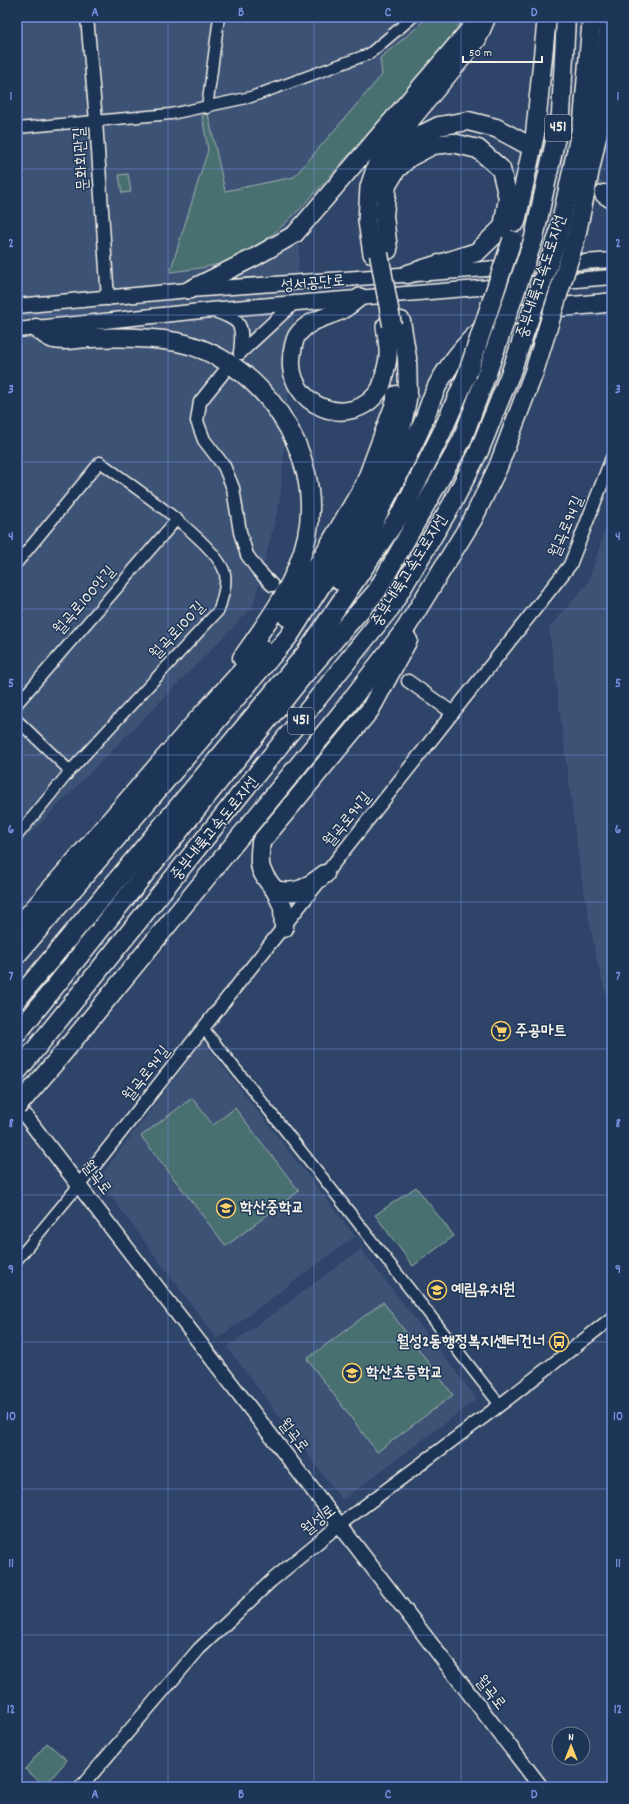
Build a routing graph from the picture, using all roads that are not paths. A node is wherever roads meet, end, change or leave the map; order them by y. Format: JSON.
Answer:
{"nodes":[{"id":1,"x":87,"y":17,"type":"edge"},
{"id":2,"x":218,"y":17,"type":"edge"},
{"id":3,"x":414,"y":17,"type":"edge"},
{"id":4,"x":480,"y":17,"type":"edge"},
{"id":5,"x":487,"y":17,"type":"edge"},
{"id":6,"x":547,"y":17,"type":"edge"},
{"id":7,"x":566,"y":17,"type":"edge"},
{"id":8,"x":592,"y":17,"type":"edge"},
{"id":9,"x":610,"y":17,"type":"edge"},
{"id":10,"x":207,"y":108,"type":"junction"},
{"id":11,"x":96,"y":122,"type":"junction"},
{"id":12,"x":17,"y":128,"type":"edge"},
{"id":13,"x":524,"y":143,"type":"tunnel mouth"},
{"id":14,"x":380,"y":253,"type":"junction"},
{"id":15,"x":612,"y":260,"type":"edge"},
{"id":16,"x":408,"y":274,"type":"junction"},
{"id":17,"x":612,"y":277,"type":"edge"},
{"id":18,"x":189,"y":290,"type":"junction"},
{"id":19,"x":360,"y":297,"type":"junction"},
{"id":20,"x":108,"y":298,"type":"junction"},
{"id":21,"x":612,"y":302,"type":"edge"},
{"id":22,"x":294,"y":303,"type":"junction"},
{"id":23,"x":17,"y":306,"type":"edge"},
{"id":24,"x":211,"y":310,"type":"junction"},
{"id":25,"x":392,"y":324,"type":"junction"},
{"id":26,"x":36,"y":328,"type":"junction"},
{"id":27,"x":17,"y":330,"type":"edge"},
{"id":28,"x":224,"y":372,"type":"dead end"},
{"id":29,"x":612,"y":458,"type":"edge"},
{"id":30,"x":177,"y":519,"type":"junction"},
{"id":31,"x":473,"y":519,"type":"junction"},
{"id":32,"x":17,"y":563,"type":"edge"},
{"id":33,"x":272,"y":585,"type":"tunnel mouth"},
{"id":34,"x":408,"y":681,"type":"tunnel mouth"},
{"id":35,"x":17,"y":704,"type":"edge"},
{"id":36,"x":453,"y":713,"type":"junction"},
{"id":37,"x":198,"y":719,"type":"junction"},
{"id":38,"x":17,"y":720,"type":"edge"},
{"id":39,"x":192,"y":749,"type":"junction"},
{"id":40,"x":70,"y":771,"type":"junction"},
{"id":41,"x":17,"y":836,"type":"edge"},
{"id":42,"x":325,"y":874,"type":"junction"},
{"id":43,"x":275,"y":890,"type":"junction"},
{"id":44,"x":17,"y":928,"type":"edge"},
{"id":45,"x":284,"y":928,"type":"junction"},
{"id":46,"x":17,"y":955,"type":"edge"},
{"id":47,"x":17,"y":1000,"type":"edge"},
{"id":48,"x":22,"y":1028,"type":"edge"},
{"id":49,"x":203,"y":1028,"type":"junction"},
{"id":50,"x":17,"y":1072,"type":"edge"},
{"id":51,"x":17,"y":1106,"type":"edge"},
{"id":52,"x":79,"y":1185,"type":"junction"},
{"id":53,"x":17,"y":1260,"type":"edge"},
{"id":54,"x":612,"y":1318,"type":"edge"},
{"id":55,"x":500,"y":1405,"type":"junction"},
{"id":56,"x":339,"y":1524,"type":"junction"},
{"id":57,"x":80,"y":1787,"type":"edge"},
{"id":58,"x":541,"y":1787,"type":"edge"}],
"edges":[{"from":1,"to":11,"type":"street","name":"문화회관길"},
{"from":2,"to":10,"type":"street"},
{"from":3,"to":10,"type":"street"},
{"from":4,"to":18,"type":"highway"},
{"from":5,"to":14,"type":"highway"},
{"from":6,"to":47,"type":"highway","bridge":true},
{"from":7,"to":48,"type":"highway","name":"중부내륙고속도로지선","number":"451","bridge":true},
{"from":8,"to":50,"type":"highway","name":"중부내륙고속도로지선","number":"451","bridge":true},
{"from":9,"to":31,"type":"highway","bridge":true},
{"from":10,"to":11,"type":"street"},
{"from":11,"to":12,"type":"street"},
{"from":11,"to":20,"type":"street","name":"문화회관길"},
{"from":13,"to":14,"type":"highway"},
{"from":14,"to":16,"type":"highway"},
{"from":14,"to":25,"type":"highway","bridge":true},
{"from":15,"to":16,"type":"main road","name":"성서공단로"},
{"from":16,"to":18,"type":"main road","name":"성서공단로"},
{"from":17,"to":19,"type":"main road","name":"성서공단로"},
{"from":18,"to":20,"type":"main road","name":"성서공단로"},
{"from":19,"to":22,"type":"main road","name":"성서공단로"},
{"from":19,"to":25,"type":"highway"},
{"from":20,"to":23,"type":"main road","name":"성서공단로"},
{"from":21,"to":39,"type":"highway"},
{"from":22,"to":24,"type":"main road","name":"성서공단로"},
{"from":22,"to":24,"type":"street"},
{"from":24,"to":26,"type":"main road","name":"성서공단로"},
{"from":25,"to":37,"type":"highway"},
{"from":25,"to":39,"type":"highway"},
{"from":26,"to":27,"type":"main road","name":"성서공단로"},
{"from":26,"to":37,"type":"highway"},
{"from":28,"to":33,"type":"street"},
{"from":29,"to":36,"type":"street","name":"월곡로94길"},
{"from":30,"to":32,"type":"street","name":"월곡로100길"},
{"from":30,"to":35,"type":"street","name":"월곡로100안길"},
{"from":30,"to":40,"type":"street","name":"월곡로100길"},
{"from":31,"to":43,"type":"highway"},
{"from":31,"to":51,"type":"highway","bridge":true},
{"from":34,"to":36,"type":"street"},
{"from":36,"to":42,"type":"street","name":"월곡로94길"},
{"from":37,"to":44,"type":"highway"},
{"from":38,"to":40,"type":"street"},
{"from":39,"to":46,"type":"highway"},
{"from":40,"to":41,"type":"street","name":"월곡로100길"},
{"from":42,"to":43,"type":"highway"},
{"from":42,"to":45,"type":"street","name":"월곡로94길"},
{"from":43,"to":45,"type":"highway"},
{"from":45,"to":49,"type":"street","name":"월곡로94길"},
{"from":49,"to":52,"type":"street","name":"월곡로94길"},
{"from":49,"to":55,"type":"street"},
{"from":51,"to":52,"type":"main road","name":"월곡로"},
{"from":52,"to":53,"type":"street"},
{"from":52,"to":56,"type":"main road","name":"월곡로"},
{"from":54,"to":55,"type":"street","name":"월성로"},
{"from":55,"to":56,"type":"street","name":"월성로"},
{"from":56,"to":57,"type":"street","name":"월성로"},
{"from":56,"to":58,"type":"main road","name":"월곡로"}]}
